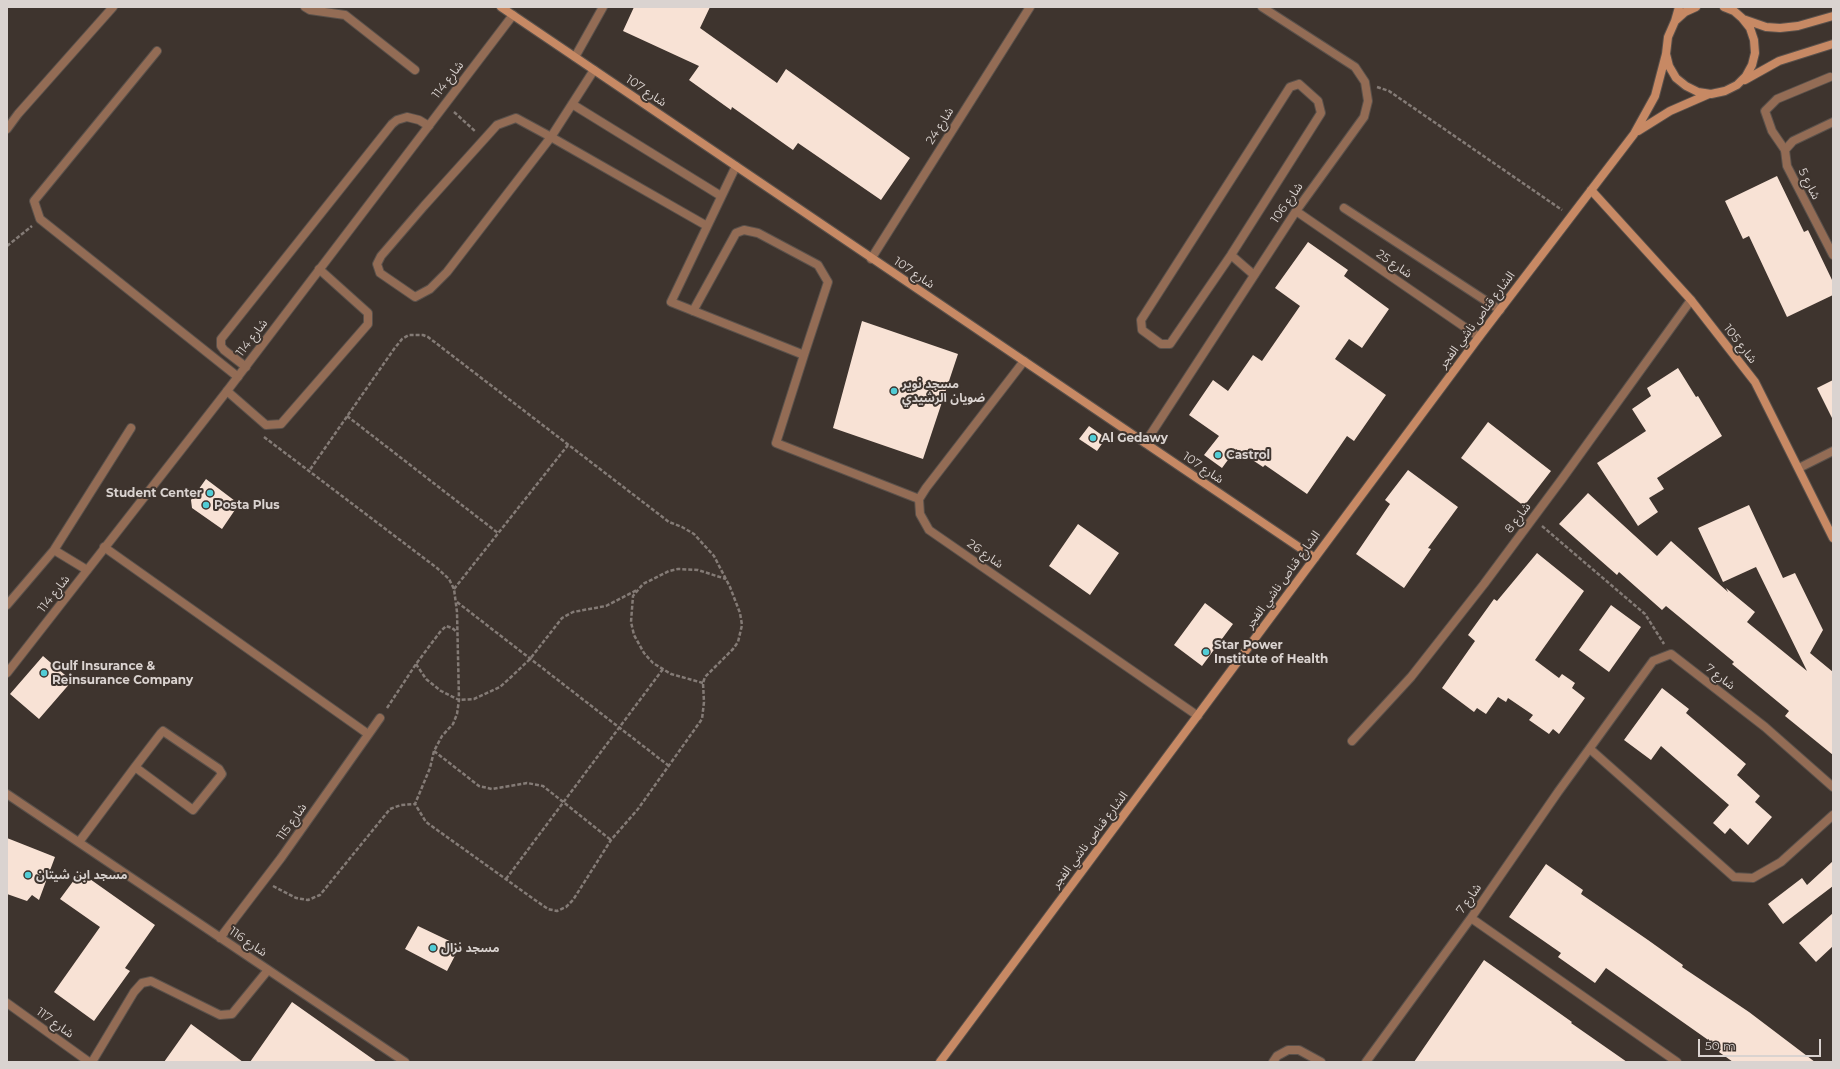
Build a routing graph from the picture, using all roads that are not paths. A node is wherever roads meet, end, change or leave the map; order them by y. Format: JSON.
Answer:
{"nodes":[{"id":1,"x":113,"y":7,"type":"edge"},
{"id":2,"x":305,"y":7,"type":"edge"},
{"id":3,"x":501,"y":7,"type":"edge"},
{"id":4,"x":603,"y":7,"type":"edge"},
{"id":5,"x":1030,"y":7,"type":"edge"},
{"id":6,"x":1262,"y":7,"type":"edge"},
{"id":7,"x":1679,"y":7,"type":"edge"},
{"id":8,"x":1696,"y":7,"type":"edge"},
{"id":9,"x":1724,"y":7,"type":"edge"},
{"id":10,"x":513,"y":15,"type":"junction"},
{"id":11,"x":1833,"y":16,"type":"edge"},
{"id":12,"x":1742,"y":18,"type":"junction"},
{"id":13,"x":1675,"y":22,"type":"junction"},
{"id":14,"x":1833,"y":44,"type":"edge"},
{"id":15,"x":157,"y":51,"type":"dead end"},
{"id":16,"x":1666,"y":54,"type":"junction"},
{"id":17,"x":575,"y":57,"type":"junction"},
{"id":18,"x":415,"y":70,"type":"dead end"},
{"id":19,"x":594,"y":70,"type":"junction"},
{"id":20,"x":1830,"y":77,"type":"dead end"},
{"id":21,"x":1737,"y":85,"type":"junction"},
{"id":22,"x":1711,"y":94,"type":"junction"},
{"id":23,"x":572,"y":104,"type":"junction"},
{"id":24,"x":1833,"y":122,"type":"edge"},
{"id":25,"x":429,"y":126,"type":"junction"},
{"id":26,"x":7,"y":129,"type":"edge"},
{"id":27,"x":1634,"y":134,"type":"junction"},
{"id":28,"x":551,"y":137,"type":"junction"},
{"id":29,"x":1785,"y":150,"type":"junction"},
{"id":30,"x":736,"y":166,"type":"junction"},
{"id":31,"x":1591,"y":190,"type":"junction"},
{"id":32,"x":721,"y":196,"type":"junction"},
{"id":33,"x":1344,"y":208,"type":"dead end"},
{"id":34,"x":1296,"y":211,"type":"junction"},
{"id":35,"x":707,"y":226,"type":"junction"},
{"id":36,"x":1230,"y":255,"type":"junction"},
{"id":37,"x":1833,"y":255,"type":"edge"},
{"id":38,"x":871,"y":258,"type":"junction"},
{"id":39,"x":319,"y":269,"type":"junction"},
{"id":40,"x":1254,"y":275,"type":"junction"},
{"id":41,"x":1691,"y":300,"type":"junction"},
{"id":42,"x":1500,"y":310,"type":"junction"},
{"id":43,"x":694,"y":311,"type":"junction"},
{"id":44,"x":1479,"y":337,"type":"junction"},
{"id":45,"x":804,"y":356,"type":"junction"},
{"id":46,"x":1024,"y":361,"type":"junction"},
{"id":47,"x":246,"y":367,"type":"junction"},
{"id":48,"x":238,"y":376,"type":"junction"},
{"id":49,"x":227,"y":391,"type":"junction"},
{"id":50,"x":131,"y":428,"type":"dead end"},
{"id":51,"x":1145,"y":443,"type":"junction"},
{"id":52,"x":1833,"y":451,"type":"edge"},
{"id":53,"x":1799,"y":468,"type":"junction"},
{"id":54,"x":919,"y":499,"type":"junction"},
{"id":55,"x":1833,"y":538,"type":"edge"},
{"id":56,"x":104,"y":547,"type":"junction"},
{"id":57,"x":54,"y":550,"type":"junction"},
{"id":58,"x":1315,"y":558,"type":"junction"},
{"id":59,"x":87,"y":570,"type":"junction"},
{"id":60,"x":7,"y":605,"type":"edge"},
{"id":61,"x":7,"y":673,"type":"edge"},
{"id":62,"x":1198,"y":716,"type":"junction"},
{"id":63,"x":380,"y":718,"type":"road end"},
{"id":64,"x":368,"y":734,"type":"junction"},
{"id":65,"x":1352,"y":741,"type":"dead end"},
{"id":66,"x":1590,"y":749,"type":"junction"},
{"id":67,"x":135,"y":768,"type":"junction"},
{"id":68,"x":1833,"y":787,"type":"edge"},
{"id":69,"x":7,"y":794,"type":"edge"},
{"id":70,"x":1833,"y":815,"type":"edge"},
{"id":71,"x":79,"y":842,"type":"junction"},
{"id":72,"x":1471,"y":918,"type":"junction"},
{"id":73,"x":220,"y":938,"type":"junction"},
{"id":74,"x":268,"y":970,"type":"junction"},
{"id":75,"x":7,"y":1003,"type":"edge"},
{"id":76,"x":90,"y":1062,"type":"edge"},
{"id":77,"x":404,"y":1062,"type":"edge"},
{"id":78,"x":940,"y":1062,"type":"edge"},
{"id":79,"x":1273,"y":1062,"type":"edge"},
{"id":80,"x":1320,"y":1062,"type":"edge"},
{"id":81,"x":1366,"y":1062,"type":"edge"},
{"id":82,"x":1677,"y":1062,"type":"edge"}],
"edges":[{"from":1,"to":26,"type":"street"},
{"from":2,"to":18,"type":"street"},
{"from":3,"to":10,"type":"street","name":"شارع 107"},
{"from":4,"to":17,"type":"street"},
{"from":5,"to":38,"type":"street","name":"شارع 24"},
{"from":6,"to":34,"type":"street","name":"شارع 106"},
{"from":7,"to":13,"type":"street","name":"الشارع قناص ناشي الفجر"},
{"from":8,"to":13,"type":"street"},
{"from":9,"to":12,"type":"street"},
{"from":10,"to":17,"type":"street","name":"شارع 107"},
{"from":10,"to":25,"type":"street","name":"شارع 114"},
{"from":11,"to":12,"type":"street"},
{"from":12,"to":21,"type":"street"},
{"from":13,"to":16,"type":"street","name":"الشارع قناص ناشي الفجر"},
{"from":14,"to":21,"type":"street"},
{"from":15,"to":48,"type":"street"},
{"from":16,"to":22,"type":"street"},
{"from":16,"to":27,"type":"street","name":"الشارع قناص ناشي الفجر"},
{"from":17,"to":19,"type":"street","name":"شارع 107"},
{"from":19,"to":23,"type":"street"},
{"from":19,"to":30,"type":"street","name":"شارع 107"},
{"from":20,"to":29,"type":"street"},
{"from":21,"to":22,"type":"street","name":"الشارع قناص ناشي الفجر"},
{"from":22,"to":27,"type":"street","name":"الشارع قناص ناشي الفجر"},
{"from":23,"to":28,"type":"street"},
{"from":23,"to":32,"type":"street"},
{"from":24,"to":29,"type":"street"},
{"from":25,"to":39,"type":"street","name":"شارع 114"},
{"from":25,"to":47,"type":"street"},
{"from":27,"to":31,"type":"street","name":"الشارع قناص ناشي الفجر"},
{"from":28,"to":28,"type":"street"},
{"from":28,"to":35,"type":"street"},
{"from":29,"to":37,"type":"street","name":"شارع 5"},
{"from":30,"to":32,"type":"street"},
{"from":30,"to":38,"type":"street","name":"شارع 107"},
{"from":31,"to":41,"type":"street","name":"شارع 105"},
{"from":31,"to":42,"type":"street","name":"الشارع قناص ناشي الفجر"},
{"from":32,"to":35,"type":"street"},
{"from":33,"to":42,"type":"street"},
{"from":34,"to":40,"type":"street","name":"شارع 106"},
{"from":34,"to":44,"type":"street","name":"شارع 25"},
{"from":35,"to":43,"type":"street"},
{"from":36,"to":36,"type":"street"},
{"from":36,"to":40,"type":"street"},
{"from":38,"to":46,"type":"street","name":"شارع 107"},
{"from":39,"to":47,"type":"street","name":"شارع 114"},
{"from":39,"to":49,"type":"street"},
{"from":40,"to":51,"type":"street","name":"شارع 106"},
{"from":41,"to":53,"type":"street","name":"شارع 105"},
{"from":41,"to":65,"type":"street","name":"شارع 8"},
{"from":42,"to":44,"type":"street","name":"الشارع قناص ناشي الفجر"},
{"from":43,"to":45,"type":"street"},
{"from":43,"to":45,"type":"street"},
{"from":44,"to":58,"type":"street","name":"الشارع قناص ناشي الفجر"},
{"from":45,"to":54,"type":"street"},
{"from":46,"to":51,"type":"street","name":"شارع 107"},
{"from":46,"to":54,"type":"street"},
{"from":47,"to":48,"type":"street","name":"شارع 114"},
{"from":48,"to":49,"type":"street","name":"شارع 114"},
{"from":49,"to":56,"type":"street","name":"شارع 114"},
{"from":50,"to":57,"type":"street"},
{"from":51,"to":58,"type":"street","name":"شارع 107"},
{"from":52,"to":53,"type":"street"},
{"from":53,"to":55,"type":"street","name":"شارع 105"},
{"from":54,"to":62,"type":"street","name":"شارع 26"},
{"from":56,"to":59,"type":"street","name":"شارع 114"},
{"from":56,"to":64,"type":"street"},
{"from":57,"to":59,"type":"street"},
{"from":57,"to":60,"type":"street"},
{"from":58,"to":62,"type":"street","name":"الشارع قناص ناشي الفجر"},
{"from":59,"to":61,"type":"street","name":"شارع 114"},
{"from":62,"to":78,"type":"street","name":"الشارع قناص ناشي الفجر"},
{"from":63,"to":64,"type":"street","name":"شارع 115"},
{"from":64,"to":73,"type":"street","name":"شارع 115"},
{"from":66,"to":68,"type":"street","name":"شارع 7"},
{"from":66,"to":70,"type":"street"},
{"from":66,"to":72,"type":"street","name":"شارع 7"},
{"from":67,"to":67,"type":"street"},
{"from":67,"to":71,"type":"street"},
{"from":69,"to":71,"type":"street","name":"شارع 116"},
{"from":71,"to":73,"type":"street","name":"شارع 116"},
{"from":72,"to":81,"type":"street","name":"شارع 7"},
{"from":72,"to":82,"type":"street"},
{"from":73,"to":74,"type":"street","name":"شارع 116"},
{"from":74,"to":76,"type":"street"},
{"from":74,"to":77,"type":"street","name":"شارع 116"},
{"from":75,"to":76,"type":"street","name":"شارع 117"},
{"from":79,"to":80,"type":"street"}]}
